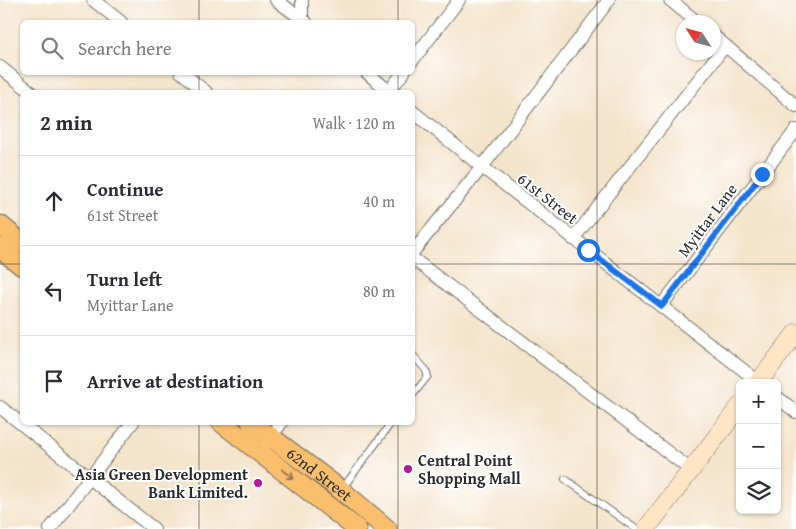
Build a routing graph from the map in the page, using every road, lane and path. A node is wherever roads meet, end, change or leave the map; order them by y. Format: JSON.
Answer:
{"nodes":[{"id":1,"x":93,"y":0,"type":"edge"},
{"id":2,"x":276,"y":0,"type":"edge"},
{"id":3,"x":302,"y":0,"type":"edge"},
{"id":4,"x":459,"y":0,"type":"edge"},
{"id":5,"x":610,"y":0,"type":"edge"},
{"id":6,"x":670,"y":0,"type":"edge"},
{"id":7,"x":688,"y":15,"type":"edge"},
{"id":8,"x":118,"y":20,"type":"edge"},
{"id":9,"x":303,"y":20,"type":"edge"},
{"id":10,"x":304,"y":20,"type":"edge"},
{"id":11,"x":721,"y":42,"type":"edge"},
{"id":12,"x":725,"y":46,"type":"junction"},
{"id":13,"x":415,"y":57,"type":"edge"},
{"id":14,"x":0,"y":67,"type":"edge"},
{"id":15,"x":185,"y":75,"type":"edge"},
{"id":16,"x":369,"y":75,"type":"edge"},
{"id":17,"x":402,"y":75,"type":"edge"},
{"id":18,"x":29,"y":90,"type":"edge"},
{"id":19,"x":204,"y":90,"type":"edge"},
{"id":20,"x":387,"y":90,"type":"edge"},
{"id":21,"x":390,"y":90,"type":"edge"},
{"id":22,"x":796,"y":106,"type":"edge"},
{"id":23,"x":415,"y":113,"type":"edge"},
{"id":24,"x":796,"y":130,"type":"edge"},
{"id":25,"x":482,"y":167,"type":"junction"},
{"id":26,"x":0,"y":226,"type":"edge"},
{"id":27,"x":573,"y":239,"type":"junction"},
{"id":28,"x":20,"y":242,"type":"edge"},
{"id":29,"x":0,"y":248,"type":"edge"},
{"id":30,"x":415,"y":249,"type":"edge"},
{"id":31,"x":415,"y":260,"type":"edge"},
{"id":32,"x":20,"y":264,"type":"edge"},
{"id":33,"x":662,"y":306,"type":"junction"},
{"id":34,"x":796,"y":332,"type":"edge"},
{"id":35,"x":415,"y":357,"type":"edge"},
{"id":36,"x":755,"y":379,"type":"edge"},
{"id":37,"x":761,"y":379,"type":"edge"},
{"id":38,"x":415,"y":392,"type":"edge"},
{"id":39,"x":781,"y":400,"type":"edge"},
{"id":40,"x":0,"y":408,"type":"edge"},
{"id":41,"x":736,"y":411,"type":"edge"},
{"id":42,"x":796,"y":412,"type":"edge"},
{"id":43,"x":20,"y":424,"type":"edge"},
{"id":44,"x":22,"y":425,"type":"edge"},
{"id":45,"x":132,"y":425,"type":"edge"},
{"id":46,"x":232,"y":425,"type":"edge"},
{"id":47,"x":255,"y":425,"type":"edge"},
{"id":48,"x":390,"y":425,"type":"edge"},
{"id":49,"x":271,"y":437,"type":"edge"},
{"id":50,"x":691,"y":470,"type":"junction"},
{"id":51,"x":89,"y":478,"type":"junction"},
{"id":52,"x":565,"y":479,"type":"dead end"},
{"id":53,"x":341,"y":490,"type":"junction"},
{"id":54,"x":50,"y":529,"type":"edge"},
{"id":55,"x":154,"y":529,"type":"edge"},
{"id":56,"x":357,"y":529,"type":"edge"},
{"id":57,"x":387,"y":529,"type":"edge"},
{"id":58,"x":636,"y":529,"type":"edge"},
{"id":59,"x":646,"y":529,"type":"edge"}],
"edges":[{"from":1,"to":8,"type":"street"},
{"from":2,"to":9,"type":"street"},
{"from":3,"to":10,"type":"street"},
{"from":4,"to":13,"type":"street"},
{"from":5,"to":25,"type":"street"},
{"from":6,"to":7,"type":"street"},
{"from":11,"to":12,"type":"street"},
{"from":12,"to":22,"type":"street"},
{"from":12,"to":27,"type":"street"},
{"from":14,"to":18,"type":"street"},
{"from":15,"to":19,"type":"street"},
{"from":16,"to":20,"type":"street"},
{"from":17,"to":21,"type":"street"},
{"from":23,"to":25,"type":"street","name":"61st Street"},
{"from":24,"to":33,"type":"street","name":"Myittar Lane"},
{"from":25,"to":27,"type":"street","name":"61st Street"},
{"from":25,"to":30,"type":"street"},
{"from":26,"to":28,"type":"main road"},
{"from":27,"to":33,"type":"street","name":"61st Street"},
{"from":29,"to":32,"type":"main road"},
{"from":31,"to":50,"type":"street"},
{"from":33,"to":36,"type":"street","name":"61st Street"},
{"from":34,"to":37,"type":"main road"},
{"from":35,"to":38,"type":"lane"},
{"from":39,"to":42,"type":"street"},
{"from":40,"to":43,"type":"street"},
{"from":41,"to":50,"type":"main road"},
{"from":44,"to":51,"type":"street"},
{"from":45,"to":51,"type":"street"},
{"from":46,"to":49,"type":"main road","name":"62nd Street"},
{"from":47,"to":49,"type":"main road","name":"62nd Street"},
{"from":48,"to":53,"type":"lane"},
{"from":49,"to":53,"type":"main road","name":"62nd Street"},
{"from":49,"to":56,"type":"main road","name":"62nd Street","one_way":true},
{"from":50,"to":59,"type":"main road"},
{"from":51,"to":54,"type":"street"},
{"from":51,"to":55,"type":"street"},
{"from":52,"to":58,"type":"lane"},
{"from":53,"to":57,"type":"main road","name":"62nd Street"}]}
